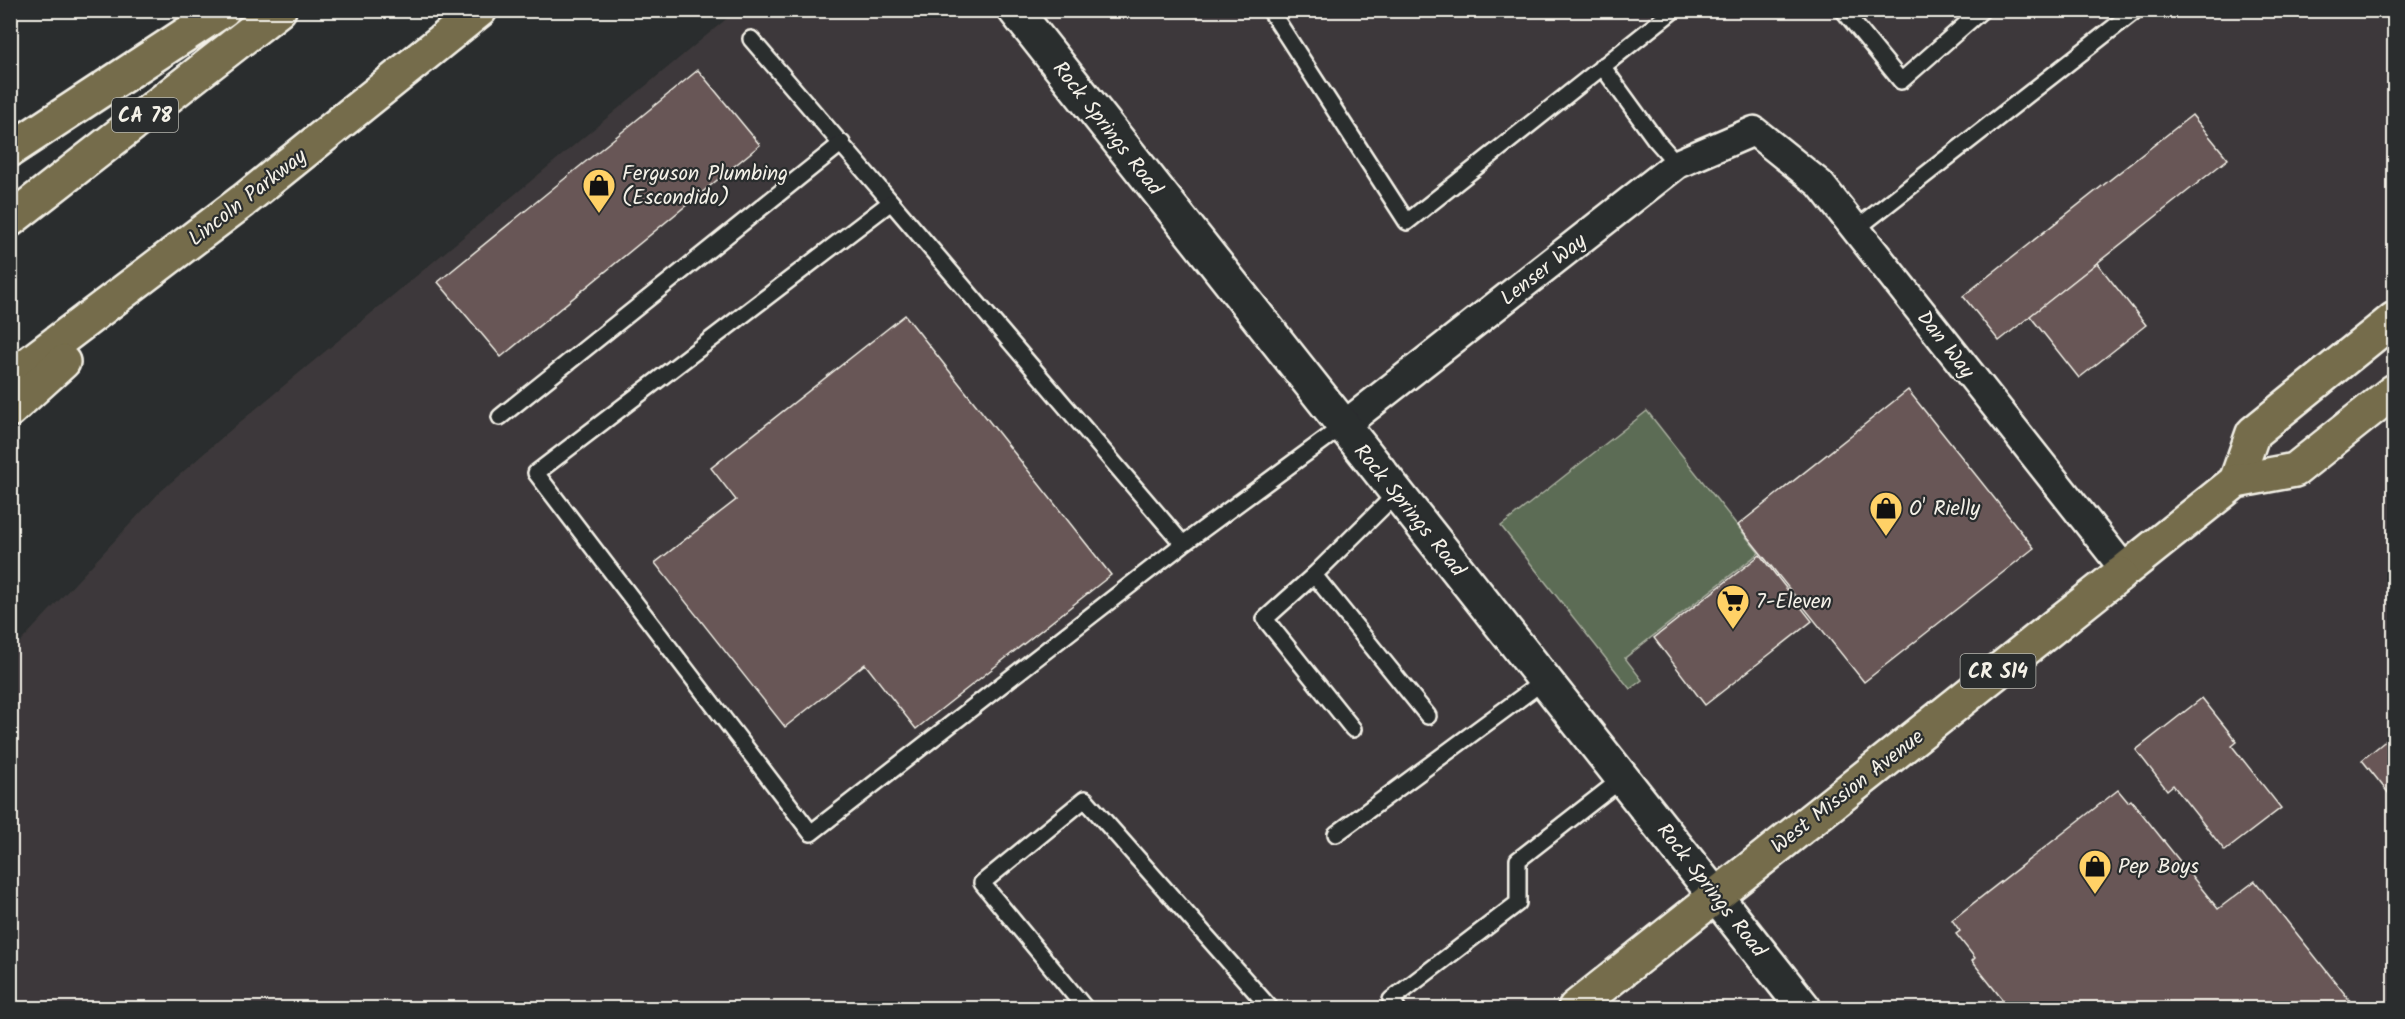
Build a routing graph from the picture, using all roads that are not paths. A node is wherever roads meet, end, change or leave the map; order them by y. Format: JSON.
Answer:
{"nodes":[{"id":1,"x":223,"y":10,"type":"edge"},
{"id":2,"x":279,"y":10,"type":"edge"},
{"id":3,"x":480,"y":10,"type":"edge"},
{"id":4,"x":1015,"y":10,"type":"edge"},
{"id":5,"x":1270,"y":10,"type":"edge"},
{"id":6,"x":1674,"y":10,"type":"edge"},
{"id":7,"x":1844,"y":10,"type":"edge"},
{"id":8,"x":1982,"y":10,"type":"edge"},
{"id":9,"x":2136,"y":10,"type":"edge"},
{"id":10,"x":751,"y":39,"type":"dead end"},
{"id":11,"x":1602,"y":66,"type":"junction"},
{"id":12,"x":1754,"y":131,"type":"joint"},
{"id":13,"x":842,"y":143,"type":"junction"},
{"id":14,"x":10,"y":150,"type":"edge"},
{"id":15,"x":1677,"y":164,"type":"junction"},
{"id":16,"x":243,"y":201,"type":"junction"},
{"id":17,"x":891,"y":202,"type":"junction"},
{"id":18,"x":10,"y":220,"type":"edge"},
{"id":19,"x":1856,"y":230,"type":"junction"},
{"id":20,"x":2394,"y":319,"type":"edge"},
{"id":21,"x":10,"y":378,"type":"edge"},
{"id":22,"x":2394,"y":391,"type":"edge"},
{"id":23,"x":10,"y":410,"type":"edge"},
{"id":24,"x":500,"y":417,"type":"dead end"},
{"id":25,"x":1343,"y":426,"type":"junction"},
{"id":26,"x":2236,"y":481,"type":"junction"},
{"id":27,"x":1396,"y":494,"type":"junction"},
{"id":28,"x":1182,"y":544,"type":"junction"},
{"id":29,"x":2122,"y":572,"type":"junction"},
{"id":30,"x":1314,"y":575,"type":"junction"},
{"id":31,"x":1545,"y":680,"type":"junction"},
{"id":32,"x":1428,"y":716,"type":"dead end"},
{"id":33,"x":1353,"y":729,"type":"dead end"},
{"id":34,"x":1623,"y":778,"type":"junction"},
{"id":35,"x":1336,"y":834,"type":"dead end"},
{"id":36,"x":1717,"y":894,"type":"junction"},
{"id":37,"x":1085,"y":1008,"type":"edge"},
{"id":38,"x":1270,"y":1008,"type":"edge"},
{"id":39,"x":1397,"y":1008,"type":"edge"},
{"id":40,"x":1575,"y":1008,"type":"edge"},
{"id":41,"x":1804,"y":1008,"type":"edge"}],
"edges":[{"from":1,"to":14,"type":"main road"},
{"from":2,"to":18,"type":"main road","number":"CA 78"},
{"from":3,"to":16,"type":"main road","name":"Lincoln Parkway"},
{"from":4,"to":25,"type":"street","name":"Rock Springs Road"},
{"from":5,"to":11,"type":"lane"},
{"from":6,"to":11,"type":"lane"},
{"from":7,"to":8,"type":"lane"},
{"from":9,"to":19,"type":"lane"},
{"from":10,"to":13,"type":"lane"},
{"from":11,"to":15,"type":"lane"},
{"from":12,"to":15,"type":"street","name":"Lenser Way"},
{"from":12,"to":19,"type":"street","name":"Dan Way"},
{"from":13,"to":17,"type":"lane"},
{"from":13,"to":24,"type":"lane"},
{"from":15,"to":25,"type":"street","name":"Lenser Way"},
{"from":16,"to":21,"type":"main road","name":"Lincoln Parkway"},
{"from":16,"to":23,"type":"main road"},
{"from":17,"to":28,"type":"lane"},
{"from":17,"to":28,"type":"lane"},
{"from":19,"to":29,"type":"street","name":"Dan Way"},
{"from":20,"to":26,"type":"main road"},
{"from":22,"to":26,"type":"main road","name":"West Mission Avenue","number":"CR S14"},
{"from":25,"to":27,"type":"street","name":"Rock Springs Road"},
{"from":25,"to":28,"type":"lane"},
{"from":26,"to":29,"type":"main road","name":"West Mission Avenue","number":"CR S14"},
{"from":27,"to":30,"type":"lane"},
{"from":27,"to":31,"type":"street","name":"Rock Springs Road"},
{"from":29,"to":36,"type":"main road","name":"West Mission Avenue","number":"CR S14"},
{"from":30,"to":32,"type":"lane"},
{"from":30,"to":33,"type":"lane"},
{"from":31,"to":34,"type":"street","name":"Rock Springs Road"},
{"from":31,"to":35,"type":"lane"},
{"from":34,"to":36,"type":"street","name":"Rock Springs Road"},
{"from":34,"to":39,"type":"lane"},
{"from":36,"to":40,"type":"main road","name":"West Mission Avenue","number":"CR S14"},
{"from":36,"to":41,"type":"street","name":"Rock Springs Road"},
{"from":37,"to":38,"type":"lane"}]}
